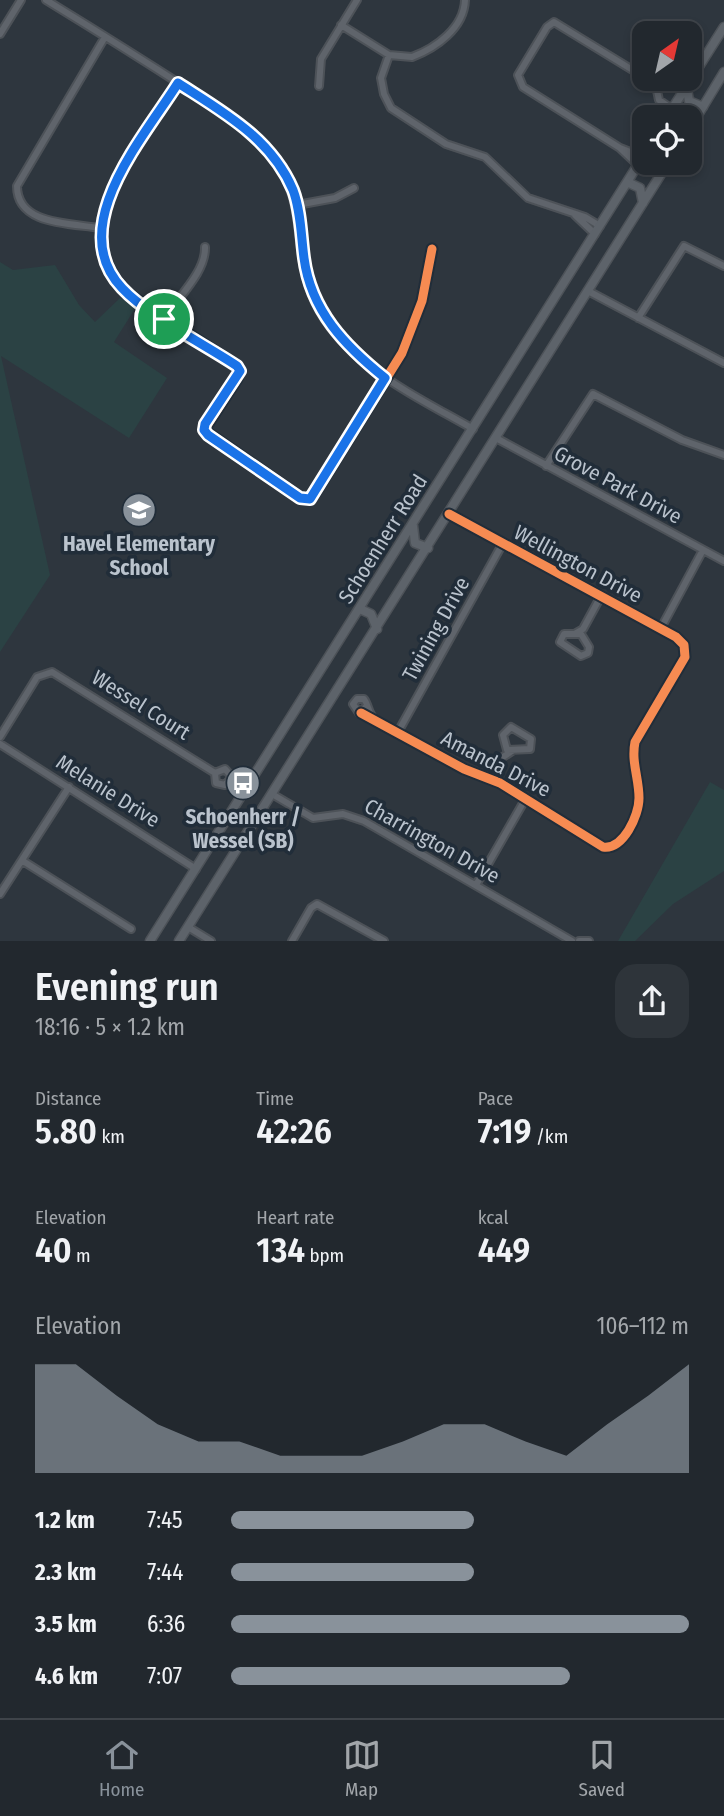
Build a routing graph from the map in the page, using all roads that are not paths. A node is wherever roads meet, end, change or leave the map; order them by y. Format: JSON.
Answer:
{"nodes":[{"id":1,"x":21,"y":0,"type":"edge"},
{"id":2,"x":46,"y":0,"type":"edge"},
{"id":3,"x":356,"y":0,"type":"edge"},
{"id":4,"x":465,"y":0,"type":"edge"},
{"id":5,"x":341,"y":25,"type":"junction"},
{"id":6,"x":724,"y":27,"type":"edge"},
{"id":7,"x":0,"y":33,"type":"edge"},
{"id":8,"x":105,"y":37,"type":"junction"},
{"id":9,"x":389,"y":55,"type":"junction"},
{"id":10,"x":702,"y":62,"type":"edge"},
{"id":11,"x":632,"y":70,"type":"edge"},
{"id":12,"x":724,"y":72,"type":"edge"},
{"id":13,"x":178,"y":83,"type":"junction"},
{"id":14,"x":320,"y":86,"type":"dead end"},
{"id":15,"x":657,"y":91,"type":"edge"},
{"id":16,"x":688,"y":91,"type":"edge"},
{"id":17,"x":667,"y":105,"type":"edge"},
{"id":18,"x":703,"y":107,"type":"joint"},
{"id":19,"x":632,"y":154,"type":"edge"},
{"id":20,"x":632,"y":174,"type":"edge"},
{"id":21,"x":660,"y":175,"type":"edge"},
{"id":22,"x":627,"y":182,"type":"junction"},
{"id":23,"x":354,"y":188,"type":"dead end"},
{"id":24,"x":643,"y":203,"type":"junction"},
{"id":25,"x":297,"y":205,"type":"junction"},
{"id":26,"x":100,"y":228,"type":"junction"},
{"id":27,"x":597,"y":230,"type":"junction"},
{"id":28,"x":205,"y":247,"type":"dead end"},
{"id":29,"x":432,"y":249,"type":"dead end"},
{"id":30,"x":724,"y":266,"type":"edge"},
{"id":31,"x":588,"y":291,"type":"junction"},
{"id":32,"x":638,"y":318,"type":"junction"},
{"id":33,"x":164,"y":319,"type":"junction"},
{"id":34,"x":724,"y":363,"type":"edge"},
{"id":35,"x":385,"y":378,"type":"junction"},
{"id":36,"x":473,"y":429,"type":"junction"},
{"id":37,"x":496,"y":438,"type":"junction"},
{"id":38,"x":724,"y":455,"type":"edge"},
{"id":39,"x":546,"y":466,"type":"junction"},
{"id":40,"x":449,"y":514,"type":"junction"},
{"id":41,"x":414,"y":523,"type":"junction"},
{"id":42,"x":503,"y":544,"type":"junction"},
{"id":43,"x":428,"y":548,"type":"junction"},
{"id":44,"x":703,"y":550,"type":"junction"},
{"id":45,"x":724,"y":561,"type":"edge"},
{"id":46,"x":601,"y":596,"type":"junction"},
{"id":47,"x":360,"y":609,"type":"junction"},
{"id":48,"x":661,"y":628,"type":"junction"},
{"id":49,"x":377,"y":629,"type":"junction"},
{"id":50,"x":583,"y":629,"type":"junction"},
{"id":51,"x":576,"y":633,"type":"junction"},
{"id":52,"x":584,"y":638,"type":"junction"},
{"id":53,"x":367,"y":706,"type":"junction"},
{"id":54,"x":361,"y":713,"type":"junction"},
{"id":55,"x":373,"y":716,"type":"junction"},
{"id":56,"x":398,"y":732,"type":"junction"},
{"id":57,"x":0,"y":737,"type":"edge"},
{"id":58,"x":0,"y":744,"type":"edge"},
{"id":59,"x":504,"y":744,"type":"junction"},
{"id":60,"x":513,"y":751,"type":"junction"},
{"id":61,"x":504,"y":755,"type":"junction"},
{"id":62,"x":215,"y":773,"type":"dead end"},
{"id":63,"x":488,"y":777,"type":"junction"},
{"id":64,"x":69,"y":787,"type":"junction"},
{"id":65,"x":272,"y":794,"type":"junction"},
{"id":66,"x":526,"y":798,"type":"junction"},
{"id":67,"x":612,"y":848,"type":"joint"},
{"id":68,"x":23,"y":861,"type":"junction"},
{"id":69,"x":196,"y":869,"type":"junction"},
{"id":70,"x":475,"y":885,"type":"junction"},
{"id":71,"x":0,"y":894,"type":"edge"},
{"id":72,"x":188,"y":927,"type":"junction"},
{"id":73,"x":131,"y":929,"type":"dead end"},
{"id":74,"x":571,"y":940,"type":"edge"},
{"id":75,"x":580,"y":940,"type":"edge"},
{"id":76,"x":151,"y":941,"type":"edge"},
{"id":77,"x":179,"y":941,"type":"edge"},
{"id":78,"x":211,"y":941,"type":"edge"},
{"id":79,"x":292,"y":941,"type":"edge"},
{"id":80,"x":384,"y":941,"type":"edge"},
{"id":81,"x":589,"y":941,"type":"edge"}],
"edges":[{"from":1,"to":7,"type":"street"},
{"from":2,"to":8,"type":"street"},
{"from":3,"to":5,"type":"street"},
{"from":4,"to":9,"type":"street"},
{"from":5,"to":9,"type":"street"},
{"from":5,"to":14,"type":"street"},
{"from":6,"to":10,"type":"main road"},
{"from":8,"to":13,"type":"street"},
{"from":8,"to":26,"type":"street"},
{"from":9,"to":27,"type":"street"},
{"from":11,"to":19,"type":"street"},
{"from":12,"to":18,"type":"main road"},
{"from":13,"to":25,"type":"street"},
{"from":13,"to":26,"type":"street"},
{"from":15,"to":17,"type":"street"},
{"from":16,"to":18,"type":"main road"},
{"from":20,"to":22,"type":"main road","name":"Schoenherr Road"},
{"from":21,"to":24,"type":"main road","name":"Schoenherr Road"},
{"from":22,"to":24,"type":"main road"},
{"from":22,"to":27,"type":"main road","name":"Schoenherr Road"},
{"from":23,"to":25,"type":"street"},
{"from":24,"to":31,"type":"main road","name":"Schoenherr Road"},
{"from":25,"to":35,"type":"street"},
{"from":26,"to":33,"type":"street"},
{"from":27,"to":36,"type":"main road","name":"Schoenherr Road"},
{"from":28,"to":33,"type":"street"},
{"from":29,"to":35,"type":"street"},
{"from":30,"to":32,"type":"street"},
{"from":31,"to":32,"type":"street"},
{"from":31,"to":37,"type":"main road","name":"Schoenherr Road"},
{"from":32,"to":34,"type":"street"},
{"from":33,"to":35,"type":"street"},
{"from":35,"to":36,"type":"street"},
{"from":36,"to":41,"type":"main road","name":"Schoenherr Road"},
{"from":37,"to":39,"type":"street","name":"Grove Park Drive"},
{"from":37,"to":40,"type":"main road","name":"Schoenherr Road"},
{"from":38,"to":39,"type":"street"},
{"from":39,"to":44,"type":"street","name":"Grove Park Drive"},
{"from":40,"to":42,"type":"street","name":"Wellington Drive"},
{"from":40,"to":43,"type":"main road","name":"Schoenherr Road"},
{"from":41,"to":43,"type":"main road"},
{"from":41,"to":47,"type":"main road","name":"Schoenherr Road"},
{"from":42,"to":46,"type":"street","name":"Wellington Drive"},
{"from":42,"to":56,"type":"street","name":"Twining Drive"},
{"from":43,"to":49,"type":"main road","name":"Schoenherr Road"},
{"from":44,"to":45,"type":"street","name":"Grove Park Drive"},
{"from":44,"to":48,"type":"street"},
{"from":46,"to":48,"type":"street","name":"Wellington Drive"},
{"from":46,"to":50,"type":"street"},
{"from":47,"to":49,"type":"main road"},
{"from":47,"to":69,"type":"main road","name":"Schoenherr Road"},
{"from":48,"to":67,"type":"street","name":"Wellington Drive"},
{"from":49,"to":65,"type":"main road","name":"Schoenherr Road"},
{"from":50,"to":51,"type":"street"},
{"from":50,"to":52,"type":"street"},
{"from":51,"to":52,"type":"street"},
{"from":51,"to":52,"type":"street"},
{"from":53,"to":54,"type":"street"},
{"from":53,"to":54,"type":"street"},
{"from":53,"to":55,"type":"street"},
{"from":54,"to":55,"type":"street"},
{"from":55,"to":56,"type":"street","name":"Amanda Drive"},
{"from":56,"to":63,"type":"street","name":"Amanda Drive"},
{"from":57,"to":62,"type":"street","name":"Wessel Court"},
{"from":58,"to":64,"type":"street","name":"Melanie Drive"},
{"from":59,"to":60,"type":"street"},
{"from":59,"to":60,"type":"street"},
{"from":59,"to":61,"type":"street"},
{"from":60,"to":61,"type":"street"},
{"from":61,"to":63,"type":"street"},
{"from":63,"to":66,"type":"street","name":"Amanda Drive"},
{"from":64,"to":68,"type":"street"},
{"from":64,"to":69,"type":"street","name":"Melanie Drive"},
{"from":65,"to":70,"type":"street","name":"Charrington Drive"},
{"from":65,"to":72,"type":"main road","name":"Schoenherr Road"},
{"from":66,"to":67,"type":"street","name":"Amanda Drive"},
{"from":66,"to":70,"type":"street"},
{"from":68,"to":71,"type":"street"},
{"from":68,"to":73,"type":"street"},
{"from":69,"to":76,"type":"main road","name":"Schoenherr Road"},
{"from":70,"to":74,"type":"street","name":"Charrington Drive"},
{"from":72,"to":77,"type":"main road","name":"Schoenherr Road"},
{"from":72,"to":78,"type":"street"},
{"from":74,"to":75,"type":"street","name":"Charrington Drive"},
{"from":75,"to":81,"type":"street","name":"Charrington Drive"},
{"from":79,"to":80,"type":"street"}]}
